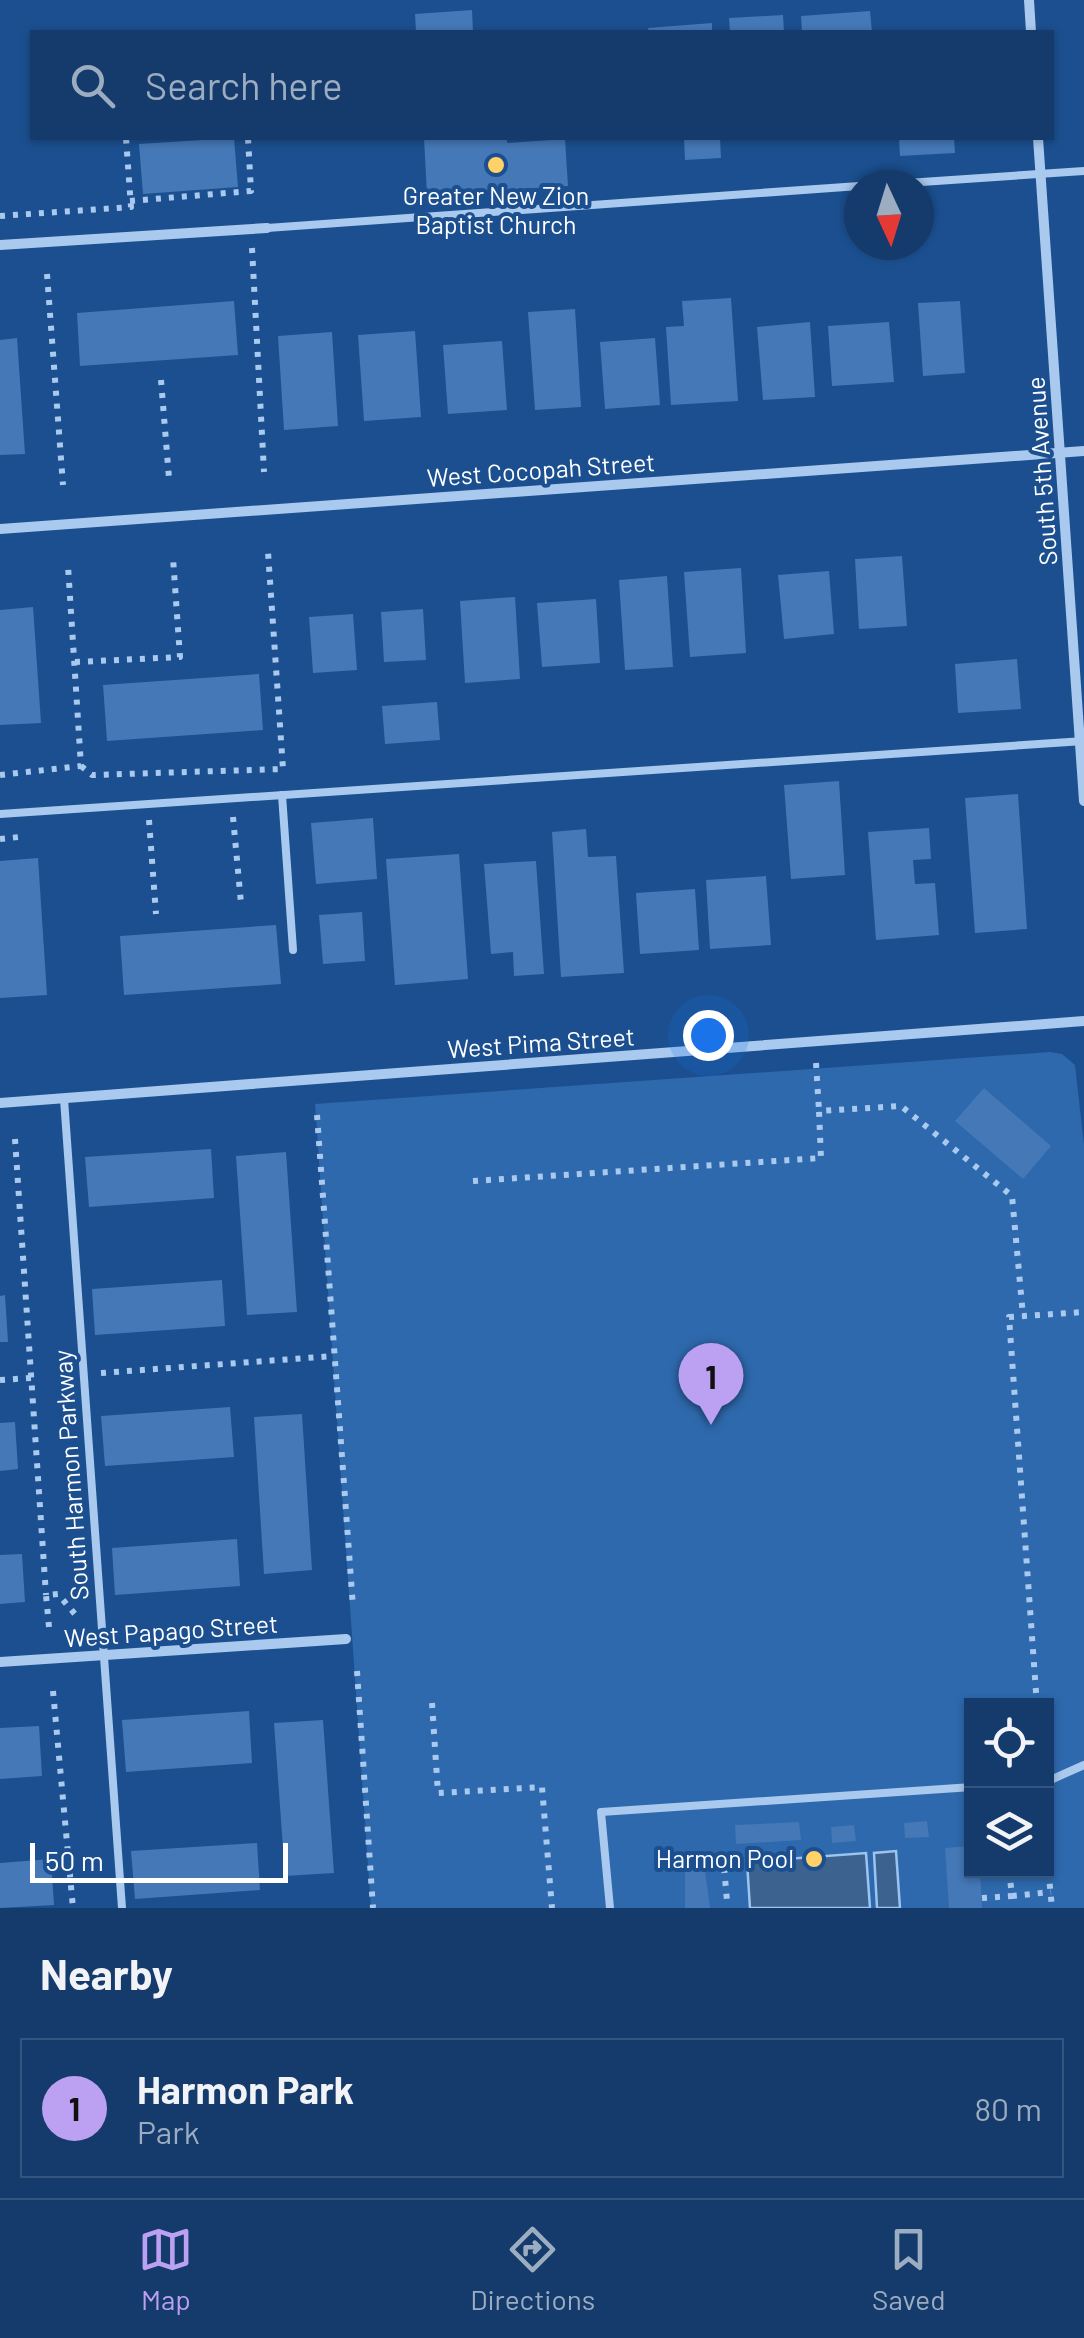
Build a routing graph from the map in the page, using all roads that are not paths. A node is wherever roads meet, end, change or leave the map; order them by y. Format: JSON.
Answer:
{"nodes":[{"id":1,"x":1029,"y":0,"type":"edge"},
{"id":2,"x":1032,"y":30,"type":"edge"},
{"id":3,"x":1038,"y":140,"type":"edge"},
{"id":4,"x":1084,"y":170,"type":"edge"},
{"id":5,"x":1041,"y":174,"type":"junction"},
{"id":6,"x":934,"y":181,"type":"edge"},
{"id":7,"x":844,"y":187,"type":"edge"},
{"id":8,"x":266,"y":228,"type":"joint"},
{"id":9,"x":0,"y":245,"type":"edge"},
{"id":10,"x":1084,"y":451,"type":"edge"},
{"id":11,"x":1062,"y":452,"type":"junction"},
{"id":12,"x":0,"y":529,"type":"edge"},
{"id":13,"x":1082,"y":741,"type":"edge"},
{"id":14,"x":282,"y":795,"type":"junction"},
{"id":15,"x":1084,"y":802,"type":"edge"},
{"id":16,"x":0,"y":814,"type":"edge"},
{"id":17,"x":293,"y":950,"type":"dead end"},
{"id":18,"x":1084,"y":1022,"type":"edge"},
{"id":19,"x":64,"y":1099,"type":"junction"},
{"id":20,"x":0,"y":1102,"type":"edge"},
{"id":21,"x":346,"y":1640,"type":"dead end"},
{"id":22,"x":104,"y":1655,"type":"junction"},
{"id":23,"x":0,"y":1662,"type":"edge"},
{"id":24,"x":1084,"y":1765,"type":"edge"},
{"id":25,"x":1054,"y":1778,"type":"edge"},
{"id":26,"x":964,"y":1788,"type":"edge"},
{"id":27,"x":122,"y":1908,"type":"edge"},
{"id":28,"x":610,"y":1908,"type":"edge"}],
"edges":[{"from":1,"to":2,"type":"street"},
{"from":3,"to":5,"type":"street","name":"South 5th Avenue"},
{"from":4,"to":5,"type":"lane"},
{"from":5,"to":6,"type":"lane"},
{"from":5,"to":11,"type":"street","name":"South 5th Avenue"},
{"from":7,"to":8,"type":"lane"},
{"from":8,"to":9,"type":"street"},
{"from":10,"to":11,"type":"street","name":"West Cocopah Street"},
{"from":11,"to":12,"type":"street","name":"West Cocopah Street"},
{"from":11,"to":13,"type":"street","name":"South 5th Avenue"},
{"from":13,"to":14,"type":"lane"},
{"from":13,"to":15,"type":"street","name":"South 5th Avenue"},
{"from":14,"to":16,"type":"lane"},
{"from":14,"to":17,"type":"lane"},
{"from":18,"to":19,"type":"street","name":"West Pima Street"},
{"from":19,"to":20,"type":"street","name":"West Pima Street"},
{"from":19,"to":22,"type":"lane","name":"South Harmon Parkway"},
{"from":21,"to":22,"type":"street","name":"West Papago Street"},
{"from":22,"to":23,"type":"street","name":"West Papago Street"},
{"from":22,"to":27,"type":"lane","name":"South Harmon Parkway"},
{"from":24,"to":25,"type":"lane"},
{"from":26,"to":28,"type":"lane"}]}
